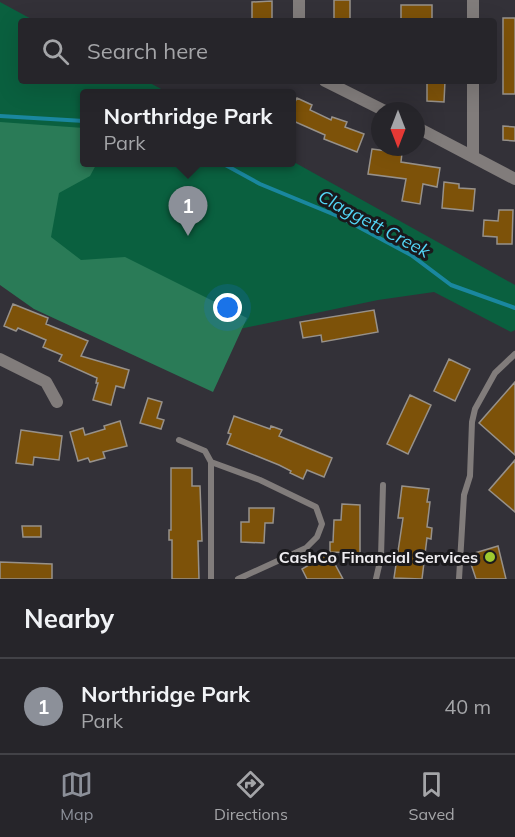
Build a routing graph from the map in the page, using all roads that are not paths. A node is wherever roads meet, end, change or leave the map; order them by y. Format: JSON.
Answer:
{"nodes":[{"id":1,"x":299,"y":0,"type":"edge"},
{"id":2,"x":473,"y":0,"type":"edge"},
{"id":3,"x":299,"y":18,"type":"edge"},
{"id":4,"x":473,"y":18,"type":"edge"},
{"id":5,"x":331,"y":84,"type":"edge"},
{"id":6,"x":473,"y":84,"type":"edge"},
{"id":7,"x":371,"y":104,"type":"edge"},
{"id":8,"x":425,"y":131,"type":"edge"},
{"id":9,"x":473,"y":155,"type":"junction"},
{"id":10,"x":515,"y":179,"type":"edge"},
{"id":11,"x":515,"y":354,"type":"edge"},
{"id":12,"x":0,"y":359,"type":"edge"},
{"id":13,"x":57,"y":402,"type":"dead end"},
{"id":14,"x":179,"y":440,"type":"dead end"},
{"id":15,"x":211,"y":462,"type":"junction"},
{"id":16,"x":383,"y":485,"type":"dead end"},
{"id":17,"x":211,"y":579,"type":"edge"},
{"id":18,"x":238,"y":579,"type":"edge"},
{"id":19,"x":376,"y":579,"type":"edge"},
{"id":20,"x":459,"y":579,"type":"edge"}],
"edges":[{"from":1,"to":3,"type":"street"},
{"from":2,"to":4,"type":"street"},
{"from":5,"to":7,"type":"street"},
{"from":6,"to":9,"type":"street"},
{"from":8,"to":9,"type":"street"},
{"from":9,"to":10,"type":"street"},
{"from":11,"to":20,"type":"lane"},
{"from":12,"to":13,"type":"street"},
{"from":14,"to":15,"type":"lane"},
{"from":15,"to":17,"type":"lane"},
{"from":15,"to":18,"type":"lane"},
{"from":16,"to":19,"type":"lane"}]}
